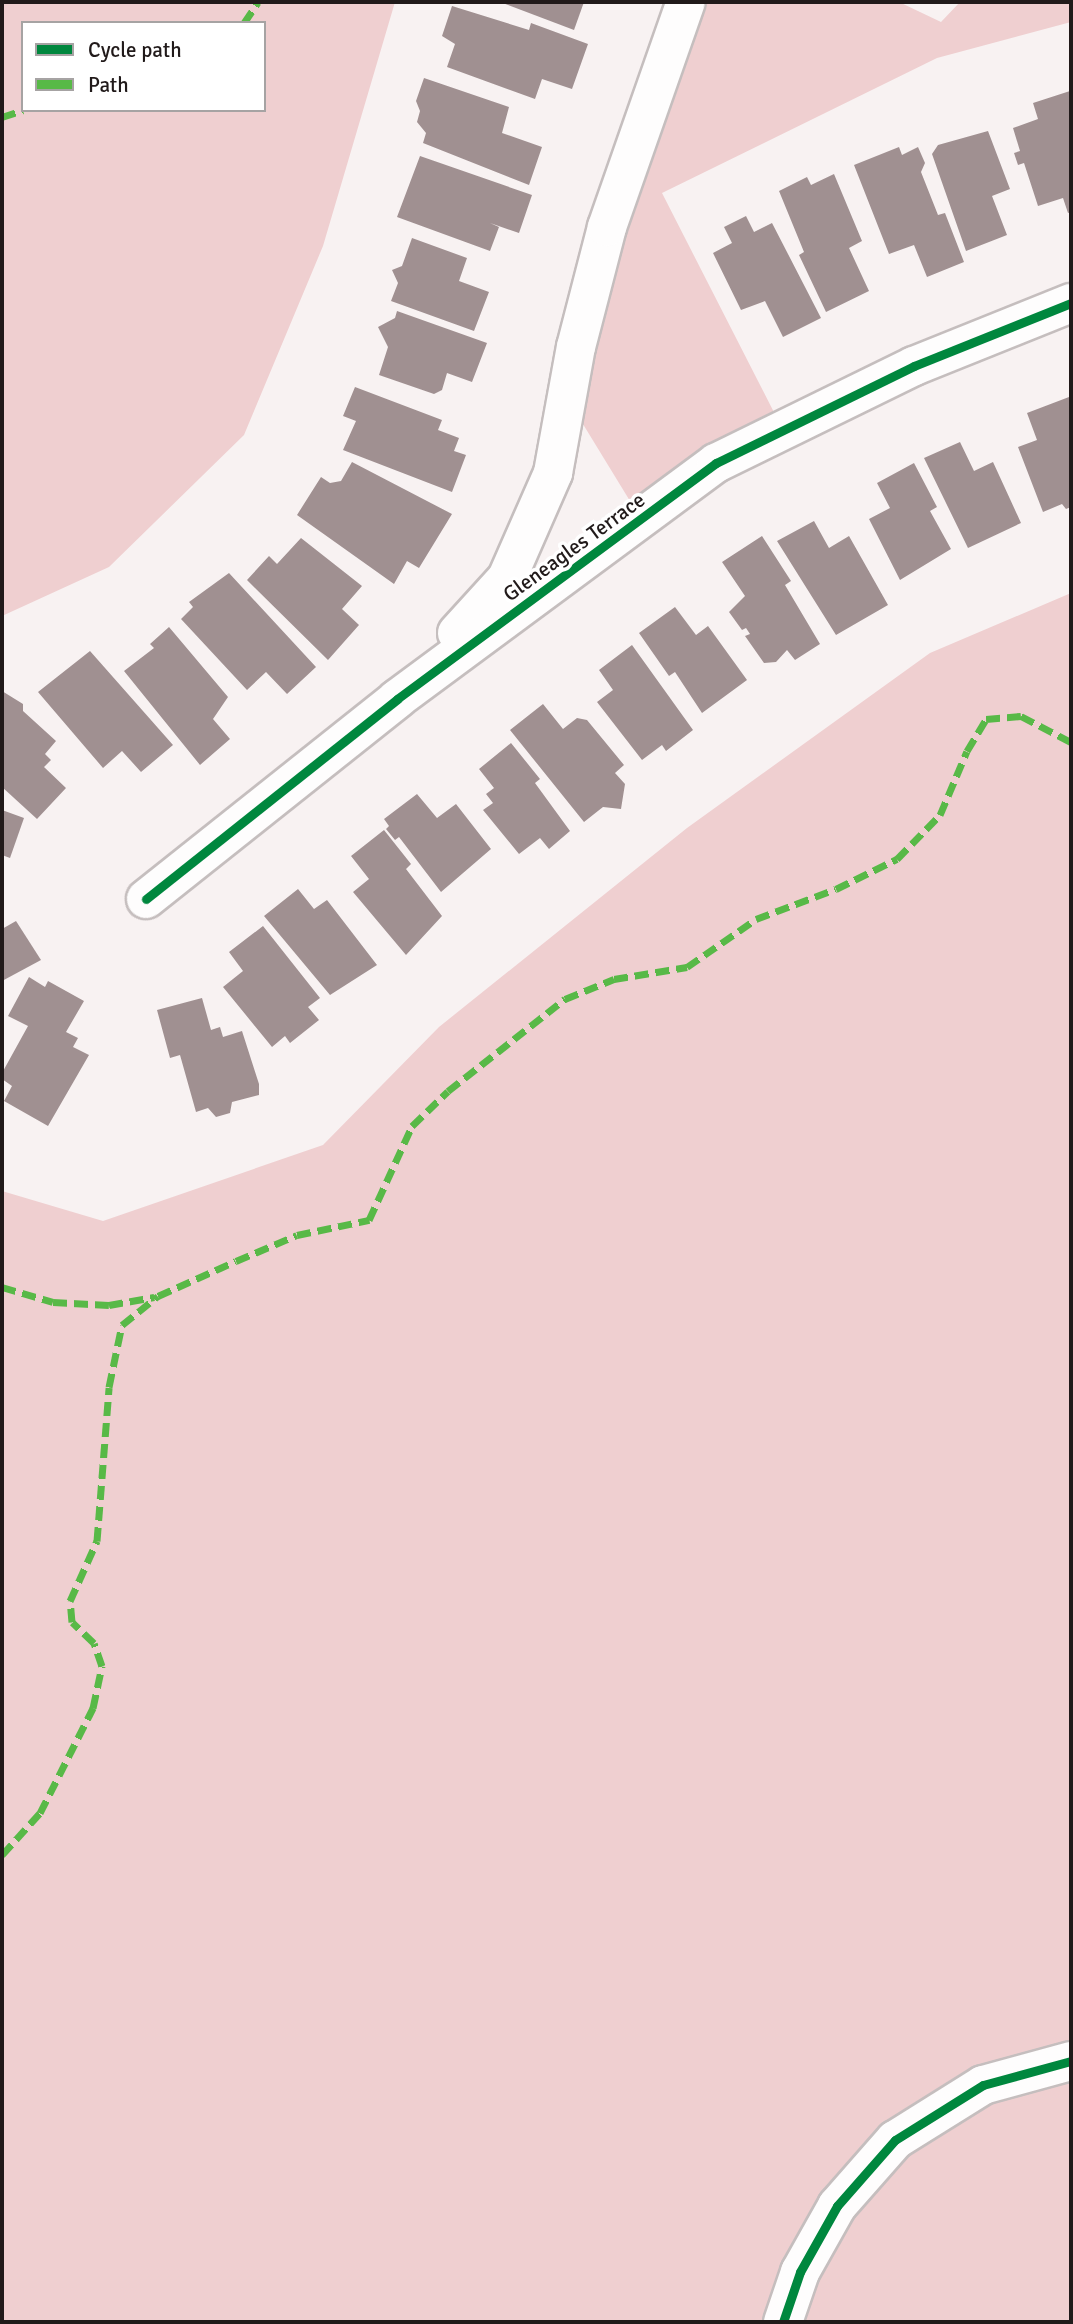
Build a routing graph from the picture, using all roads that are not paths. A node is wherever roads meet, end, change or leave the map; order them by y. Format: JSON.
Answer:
{"nodes":[{"id":1,"x":686,"y":2,"type":"edge"},
{"id":2,"x":1071,"y":303,"type":"edge"},
{"id":3,"x":397,"y":699,"type":"junction"},
{"id":4,"x":146,"y":899,"type":"dead end"},
{"id":5,"x":1071,"y":2062,"type":"edge"},
{"id":6,"x":783,"y":2322,"type":"edge"}],
"edges":[{"from":1,"to":3,"type":"street","name":"Gleneagles Terrace"},
{"from":2,"to":3,"type":"street","name":"Gleneagles Terrace"},
{"from":3,"to":4,"type":"street","name":"Gleneagles Terrace"},
{"from":5,"to":6,"type":"street"}]}
